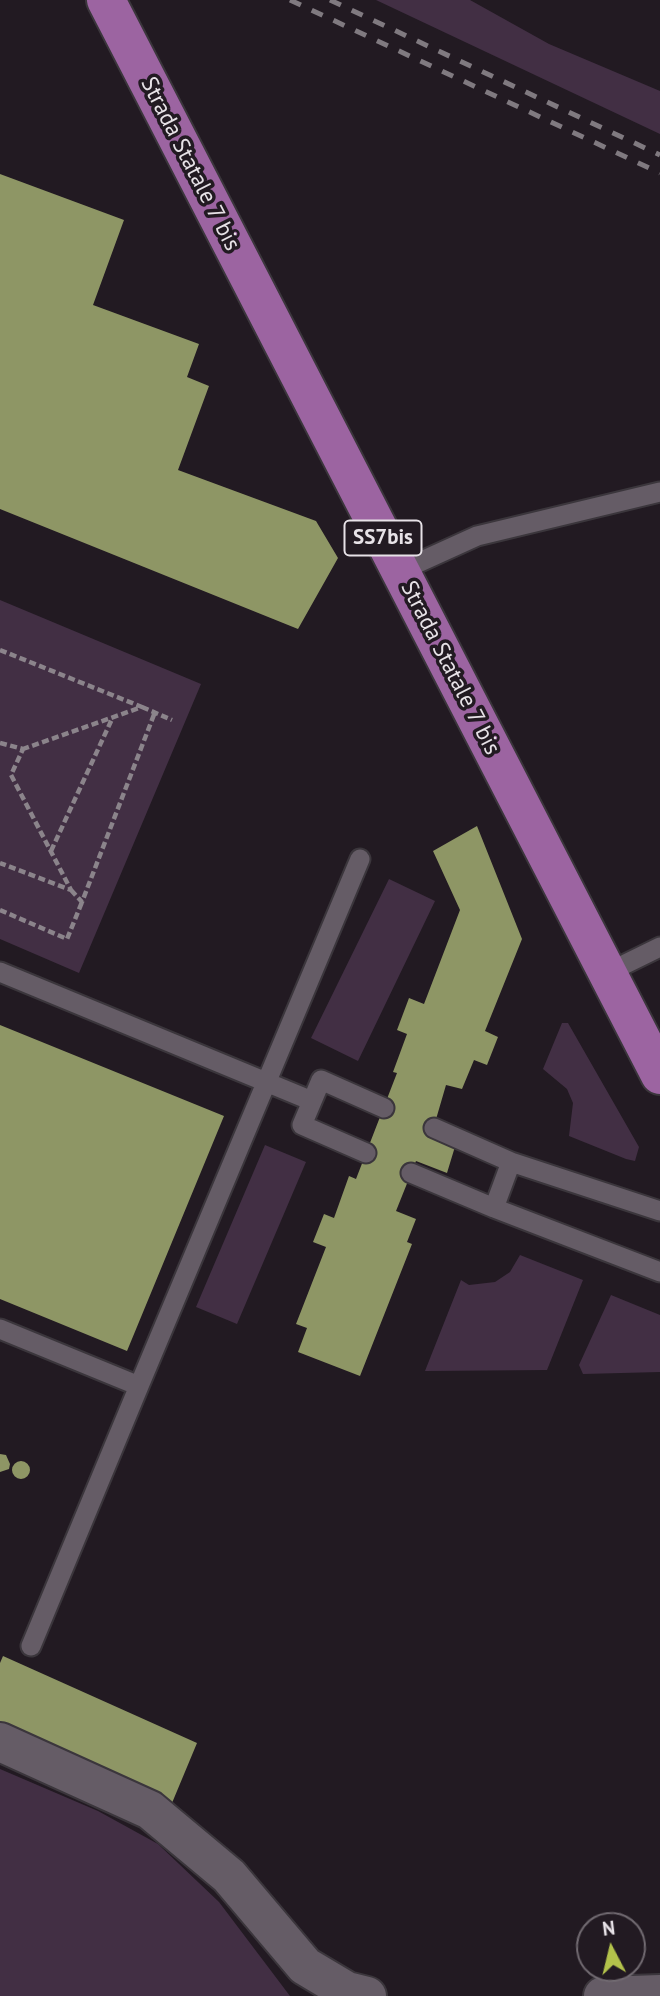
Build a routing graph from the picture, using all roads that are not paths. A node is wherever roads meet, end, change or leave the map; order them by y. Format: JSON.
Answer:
{"nodes":[{"id":1,"x":106,"y":0,"type":"edge"},
{"id":2,"x":660,"y":492,"type":"edge"},
{"id":3,"x":400,"y":571,"type":"junction"},
{"id":4,"x":360,"y":859,"type":"dead end"},
{"id":5,"x":660,"y":947,"type":"edge"},
{"id":6,"x":0,"y":972,"type":"edge"},
{"id":7,"x":607,"y":973,"type":"junction"},
{"id":8,"x":660,"y":1075,"type":"edge"},
{"id":9,"x":265,"y":1081,"type":"junction"},
{"id":10,"x":312,"y":1101,"type":"junction"},
{"id":11,"x":384,"y":1108,"type":"dead end"},
{"id":12,"x":434,"y":1128,"type":"dead end"},
{"id":13,"x":366,"y":1153,"type":"dead end"},
{"id":14,"x":511,"y":1162,"type":"junction"},
{"id":15,"x":411,"y":1173,"type":"dead end"},
{"id":16,"x":494,"y":1208,"type":"junction"},
{"id":17,"x":660,"y":1211,"type":"edge"},
{"id":18,"x":660,"y":1272,"type":"edge"},
{"id":19,"x":0,"y":1329,"type":"edge"},
{"id":20,"x":139,"y":1386,"type":"junction"},
{"id":21,"x":32,"y":1646,"type":"dead end"},
{"id":22,"x":0,"y":1742,"type":"edge"},
{"id":23,"x":660,"y":1994,"type":"edge"},
{"id":24,"x":367,"y":1996,"type":"edge"},
{"id":25,"x":603,"y":1996,"type":"edge"}],
"edges":[{"from":1,"to":3,"type":"main road","name":"Strada Statale 7 bis","number":"SS7bis"},
{"from":2,"to":3,"type":"lane"},
{"from":3,"to":7,"type":"main road","name":"Strada Statale 7 bis","number":"SS7bis"},
{"from":4,"to":9,"type":"lane"},
{"from":5,"to":7,"type":"lane"},
{"from":6,"to":9,"type":"lane"},
{"from":7,"to":8,"type":"main road","name":"Strada Statale 7 bis","number":"SS7bis"},
{"from":9,"to":10,"type":"lane"},
{"from":9,"to":20,"type":"lane"},
{"from":10,"to":11,"type":"lane"},
{"from":10,"to":13,"type":"lane"},
{"from":12,"to":14,"type":"lane"},
{"from":14,"to":16,"type":"lane"},
{"from":14,"to":17,"type":"lane"},
{"from":15,"to":16,"type":"lane"},
{"from":16,"to":18,"type":"lane"},
{"from":19,"to":20,"type":"lane"},
{"from":20,"to":21,"type":"lane"},
{"from":22,"to":24,"type":"street"},
{"from":23,"to":25,"type":"street"}]}
